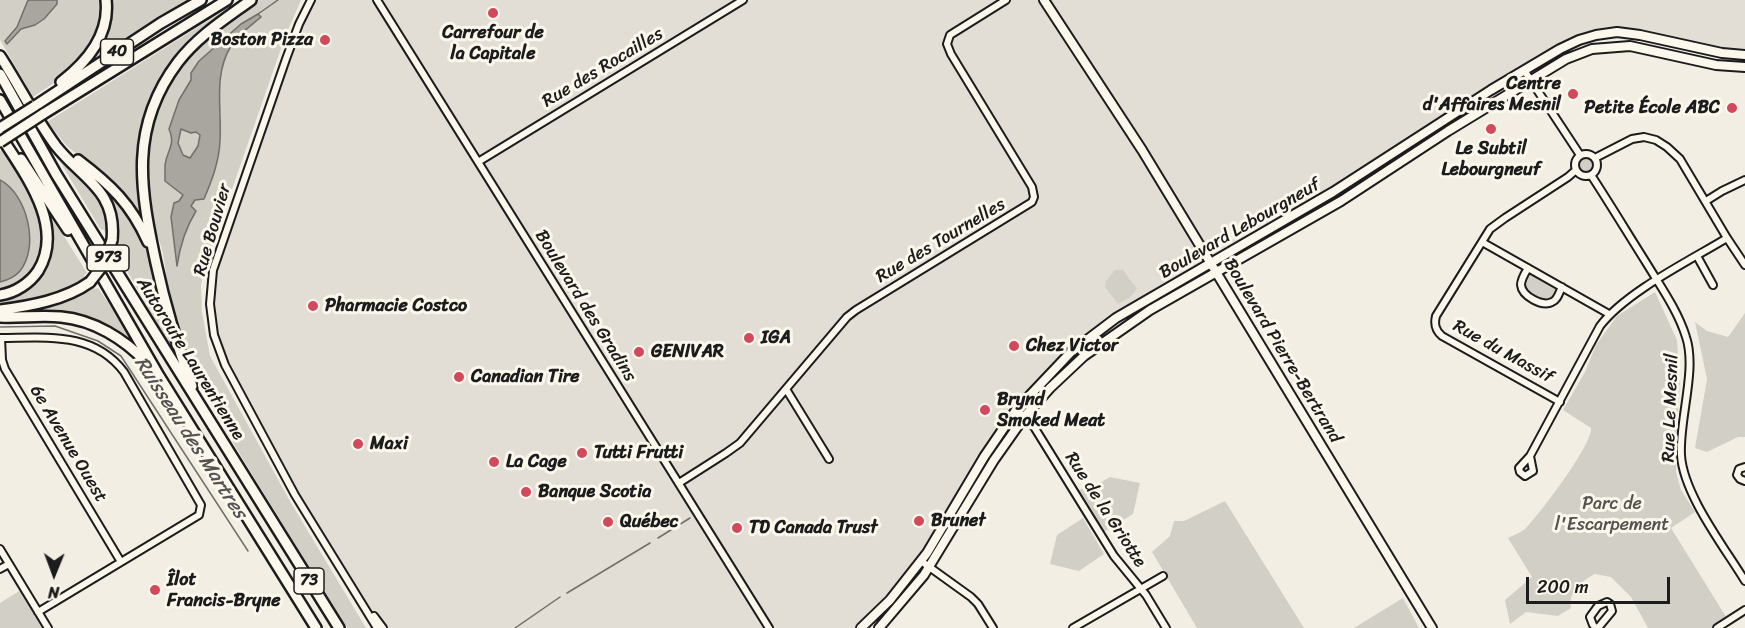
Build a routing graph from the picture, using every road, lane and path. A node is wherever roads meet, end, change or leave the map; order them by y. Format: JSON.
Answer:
{"nodes":[{"id":1,"x":106,"y":0,"type":"edge"},
{"id":2,"x":201,"y":0,"type":"edge"},
{"id":3,"x":227,"y":0,"type":"edge"},
{"id":4,"x":251,"y":0,"type":"edge"},
{"id":5,"x":311,"y":0,"type":"edge"},
{"id":6,"x":377,"y":0,"type":"edge"},
{"id":7,"x":743,"y":0,"type":"edge"},
{"id":8,"x":1006,"y":0,"type":"edge"},
{"id":9,"x":1044,"y":0,"type":"edge"},
{"id":10,"x":0,"y":48,"type":"edge"},
{"id":11,"x":1745,"y":55,"type":"edge"},
{"id":12,"x":0,"y":56,"type":"edge"},
{"id":13,"x":1745,"y":67,"type":"edge"},
{"id":14,"x":1524,"y":70,"type":"junction"},
{"id":15,"x":4,"y":71,"type":"edge"},
{"id":16,"x":1531,"y":80,"type":"junction"},
{"id":17,"x":0,"y":100,"type":"edge"},
{"id":18,"x":35,"y":106,"type":"junction"},
{"id":19,"x":0,"y":127,"type":"edge"},
{"id":20,"x":47,"y":132,"type":"junction"},
{"id":21,"x":0,"y":135,"type":"edge"},
{"id":22,"x":0,"y":142,"type":"edge"},
{"id":23,"x":1580,"y":156,"type":"junction"},
{"id":24,"x":1595,"y":158,"type":"junction"},
{"id":25,"x":478,"y":162,"type":"junction"},
{"id":26,"x":1576,"y":170,"type":"junction"},
{"id":27,"x":1591,"y":175,"type":"junction"},
{"id":28,"x":1745,"y":180,"type":"edge"},
{"id":29,"x":1706,"y":201,"type":"junction"},
{"id":30,"x":1726,"y":238,"type":"junction"},
{"id":31,"x":1482,"y":242,"type":"junction"},
{"id":32,"x":1697,"y":256,"type":"junction"},
{"id":33,"x":1211,"y":263,"type":"junction"},
{"id":34,"x":1745,"y":265,"type":"edge"},
{"id":35,"x":157,"y":267,"type":"junction"},
{"id":36,"x":1528,"y":267,"type":"junction"},
{"id":37,"x":1217,"y":273,"type":"junction"},
{"id":38,"x":1657,"y":280,"type":"junction"},
{"id":39,"x":105,"y":284,"type":"junction"},
{"id":40,"x":1713,"y":285,"type":"dead end"},
{"id":41,"x":1562,"y":287,"type":"junction"},
{"id":42,"x":0,"y":295,"type":"edge"},
{"id":43,"x":0,"y":310,"type":"edge"},
{"id":44,"x":1609,"y":314,"type":"junction"},
{"id":45,"x":0,"y":317,"type":"edge"},
{"id":46,"x":1,"y":338,"type":"edge"},
{"id":47,"x":159,"y":376,"type":"junction"},
{"id":48,"x":786,"y":389,"type":"junction"},
{"id":49,"x":1560,"y":402,"type":"junction"},
{"id":50,"x":201,"y":408,"type":"junction"},
{"id":51,"x":1016,"y":410,"type":"junction"},
{"id":52,"x":1025,"y":416,"type":"junction"},
{"id":53,"x":1530,"y":456,"type":"dead end"},
{"id":54,"x":828,"y":459,"type":"dead end"},
{"id":55,"x":1745,"y":467,"type":"edge"},
{"id":56,"x":1745,"y":481,"type":"edge"},
{"id":57,"x":679,"y":483,"type":"junction"},
{"id":58,"x":0,"y":549,"type":"edge"},
{"id":59,"x":921,"y":561,"type":"junction"},
{"id":60,"x":121,"y":562,"type":"junction"},
{"id":61,"x":9,"y":564,"type":"junction"},
{"id":62,"x":930,"y":567,"type":"junction"},
{"id":63,"x":0,"y":569,"type":"edge"},
{"id":64,"x":1163,"y":576,"type":"dead end"},
{"id":65,"x":1745,"y":581,"type":"edge"},
{"id":66,"x":353,"y":590,"type":"junction"},
{"id":67,"x":1141,"y":590,"type":"junction"},
{"id":68,"x":1745,"y":610,"type":"edge"},
{"id":69,"x":38,"y":612,"type":"junction"},
{"id":70,"x":48,"y":628,"type":"edge"},
{"id":71,"x":315,"y":628,"type":"edge"},
{"id":72,"x":339,"y":628,"type":"edge"},
{"id":73,"x":377,"y":628,"type":"edge"},
{"id":74,"x":383,"y":628,"type":"edge"},
{"id":75,"x":769,"y":628,"type":"edge"},
{"id":76,"x":861,"y":628,"type":"edge"},
{"id":77,"x":879,"y":628,"type":"edge"},
{"id":78,"x":993,"y":628,"type":"edge"},
{"id":79,"x":1073,"y":628,"type":"edge"},
{"id":80,"x":1166,"y":628,"type":"edge"},
{"id":81,"x":1432,"y":628,"type":"edge"},
{"id":82,"x":1717,"y":628,"type":"edge"}],
"edges":[{"from":1,"to":18,"type":"highway"},
{"from":2,"to":18,"type":"highway","number":"40"},
{"from":3,"to":22,"type":"highway","number":"40","bridge":true},
{"from":4,"to":35,"type":"highway"},
{"from":5,"to":66,"type":"street","name":"Rue Bouvier"},
{"from":6,"to":25,"type":"street","name":"Boulevard des Gradins"},
{"from":7,"to":25,"type":"street","name":"Rue des Rocailles"},
{"from":8,"to":48,"type":"street","name":"Rue des Tournelles"},
{"from":9,"to":33,"type":"main road","name":"Boulevard Pierre-Bertrand"},
{"from":10,"to":15,"type":"highway"},
{"from":11,"to":14,"type":"main road","name":"Boulevard Lebourgneuf"},
{"from":12,"to":15,"type":"highway"},
{"from":13,"to":16,"type":"main road","name":"Boulevard Lebourgneuf"},
{"from":14,"to":16,"type":"street"},
{"from":14,"to":33,"type":"main road","name":"Boulevard Lebourgneuf"},
{"from":15,"to":20,"type":"highway"},
{"from":15,"to":50,"type":"highway","name":"Autoroute Laurentienne","number":"973"},
{"from":16,"to":23,"type":"street"},
{"from":16,"to":37,"type":"main road","name":"Boulevard Lebourgneuf"},
{"from":17,"to":39,"type":"highway","name":"Autoroute Laurentienne","number":"973"},
{"from":18,"to":19,"type":"highway","number":"40","bridge":true},
{"from":19,"to":39,"type":"highway"},
{"from":20,"to":35,"type":"highway"},
{"from":20,"to":43,"type":"highway","bridge":true},
{"from":21,"to":42,"type":"highway"},
{"from":23,"to":24,"type":"street"},
{"from":23,"to":26,"type":"street"},
{"from":24,"to":27,"type":"street"},
{"from":24,"to":29,"type":"street"},
{"from":25,"to":57,"type":"street","name":"Boulevard des Gradins"},
{"from":26,"to":27,"type":"street"},
{"from":26,"to":31,"type":"street","name":"Rue du Massif"},
{"from":27,"to":38,"type":"street","name":"Rue Le Mesnil"},
{"from":28,"to":29,"type":"street"},
{"from":29,"to":30,"type":"street"},
{"from":30,"to":32,"type":"street"},
{"from":30,"to":34,"type":"street"},
{"from":31,"to":36,"type":"street"},
{"from":31,"to":49,"type":"street","name":"Rue du Massif"},
{"from":32,"to":38,"type":"street"},
{"from":32,"to":40,"type":"street"},
{"from":33,"to":37,"type":"main road","name":"Boulevard Pierre-Bertrand"},
{"from":33,"to":51,"type":"main road","name":"Boulevard Lebourgneuf"},
{"from":35,"to":50,"type":"highway"},
{"from":36,"to":41,"type":"street"},
{"from":36,"to":41,"type":"street"},
{"from":37,"to":52,"type":"main road","name":"Boulevard Lebourgneuf"},
{"from":37,"to":81,"type":"main road","name":"Boulevard Pierre-Bertrand"},
{"from":38,"to":44,"type":"street"},
{"from":38,"to":65,"type":"street","name":"Rue Le Mesnil"},
{"from":39,"to":47,"type":"highway","name":"Autoroute Laurentienne","number":"73"},
{"from":41,"to":44,"type":"street"},
{"from":44,"to":49,"type":"street"},
{"from":45,"to":47,"type":"highway"},
{"from":46,"to":60,"type":"street","name":"6e Avenue Ouest"},
{"from":46,"to":60,"type":"street"},
{"from":47,"to":71,"type":"highway","name":"Autoroute Laurentienne","number":"73"},
{"from":48,"to":54,"type":"street"},
{"from":48,"to":57,"type":"street","name":"Rue des Tournelles"},
{"from":49,"to":53,"type":"street"},
{"from":50,"to":72,"type":"highway","name":"Autoroute Laurentienne","number":"73"},
{"from":51,"to":52,"type":"street","name":"Rue de la Griotte"},
{"from":51,"to":59,"type":"main road","name":"Boulevard Lebourgneuf"},
{"from":52,"to":62,"type":"main road","name":"Boulevard Lebourgneuf"},
{"from":52,"to":67,"type":"street","name":"Rue de la Griotte"},
{"from":55,"to":56,"type":"street"},
{"from":57,"to":75,"type":"street","name":"Boulevard des Gradins"},
{"from":58,"to":61,"type":"street"},
{"from":59,"to":62,"type":"street"},
{"from":59,"to":76,"type":"main road","name":"Boulevard Lebourgneuf"},
{"from":60,"to":69,"type":"street"},
{"from":61,"to":63,"type":"street"},
{"from":61,"to":69,"type":"street"},
{"from":62,"to":77,"type":"main road","name":"Boulevard Lebourgneuf"},
{"from":62,"to":78,"type":"street"},
{"from":64,"to":67,"type":"street"},
{"from":66,"to":73,"type":"street","name":"Rue Bouvier"},
{"from":66,"to":74,"type":"street","name":"Rue Bouvier"},
{"from":67,"to":79,"type":"street"},
{"from":67,"to":80,"type":"street","name":"Rue de la Griotte"},
{"from":68,"to":82,"type":"street"},
{"from":69,"to":70,"type":"street"}]}
